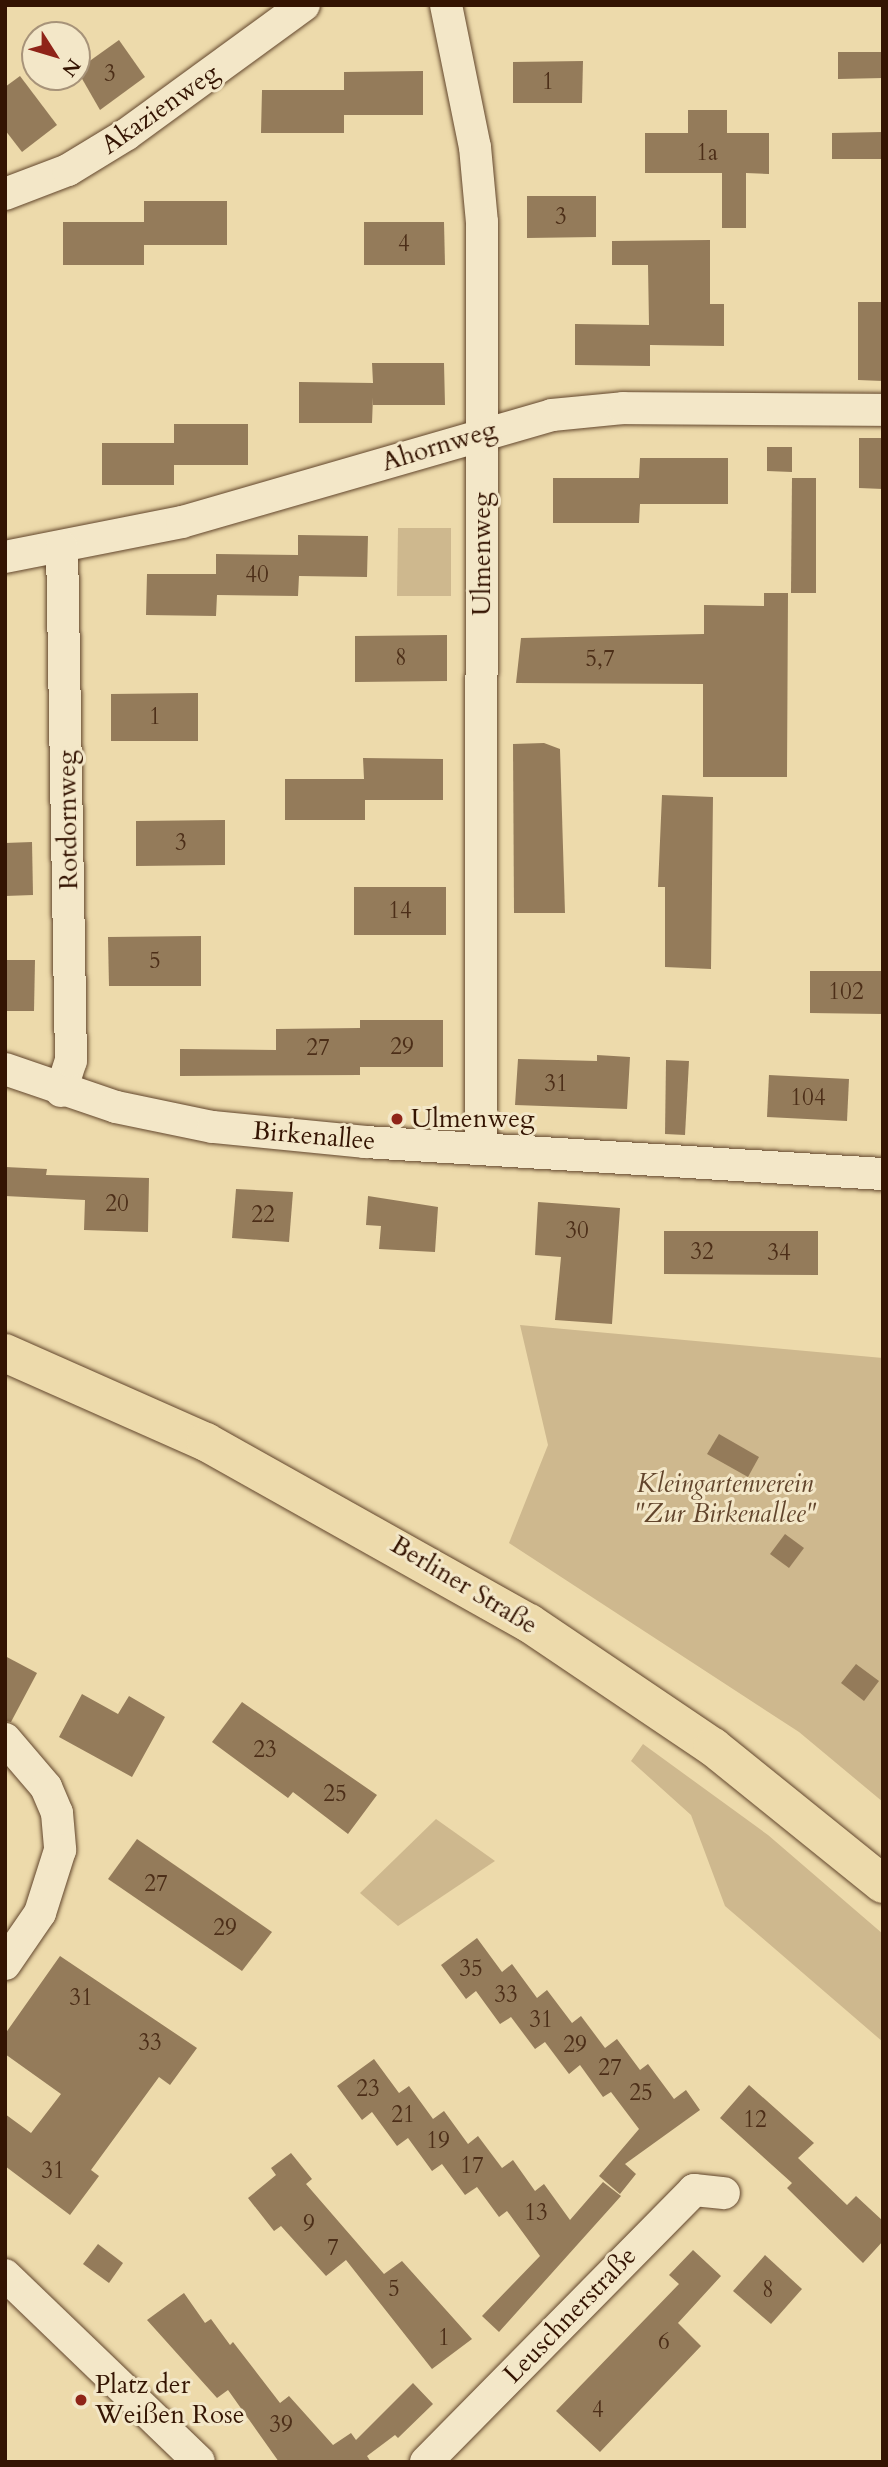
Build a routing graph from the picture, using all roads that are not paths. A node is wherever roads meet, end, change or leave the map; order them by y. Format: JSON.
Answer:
{"nodes":[{"id":1,"x":304,"y":5,"type":"edge"},
{"id":2,"x":446,"y":5,"type":"edge"},
{"id":3,"x":5,"y":194,"type":"edge"},
{"id":4,"x":883,"y":410,"type":"edge"},
{"id":5,"x":483,"y":433,"type":"junction"},
{"id":6,"x":62,"y":547,"type":"junction"},
{"id":7,"x":5,"y":557,"type":"edge"},
{"id":8,"x":5,"y":1069,"type":"edge"},
{"id":9,"x":61,"y":1091,"type":"junction"},
{"id":10,"x":481,"y":1149,"type":"junction"},
{"id":11,"x":883,"y":1174,"type":"edge"},
{"id":12,"x":5,"y":1353,"type":"edge"},
{"id":13,"x":5,"y":1739,"type":"edge"},
{"id":14,"x":883,"y":1884,"type":"edge"},
{"id":15,"x":5,"y":1964,"type":"edge"},
{"id":16,"x":724,"y":2193,"type":"dead end"},
{"id":17,"x":5,"y":2275,"type":"edge"},
{"id":18,"x":199,"y":2462,"type":"edge"},
{"id":19,"x":426,"y":2462,"type":"edge"}],
"edges":[{"from":1,"to":3,"type":"street","name":"Akazienweg"},
{"from":2,"to":5,"type":"street","name":"Ulmenweg"},
{"from":4,"to":5,"type":"street","name":"Ahornweg"},
{"from":5,"to":6,"type":"street","name":"Ahornweg"},
{"from":5,"to":10,"type":"street","name":"Ulmenweg"},
{"from":6,"to":7,"type":"street","name":"Ahornweg"},
{"from":6,"to":9,"type":"street","name":"Rotdornweg"},
{"from":8,"to":9,"type":"street","name":"Birkenallee"},
{"from":9,"to":10,"type":"street","name":"Birkenallee"},
{"from":10,"to":11,"type":"street","name":"Birkenallee"},
{"from":12,"to":14,"type":"highway","name":"Berliner Straße"},
{"from":13,"to":15,"type":"street"},
{"from":16,"to":19,"type":"street","name":"Leuschnerstraße"},
{"from":17,"to":18,"type":"street"}]}
